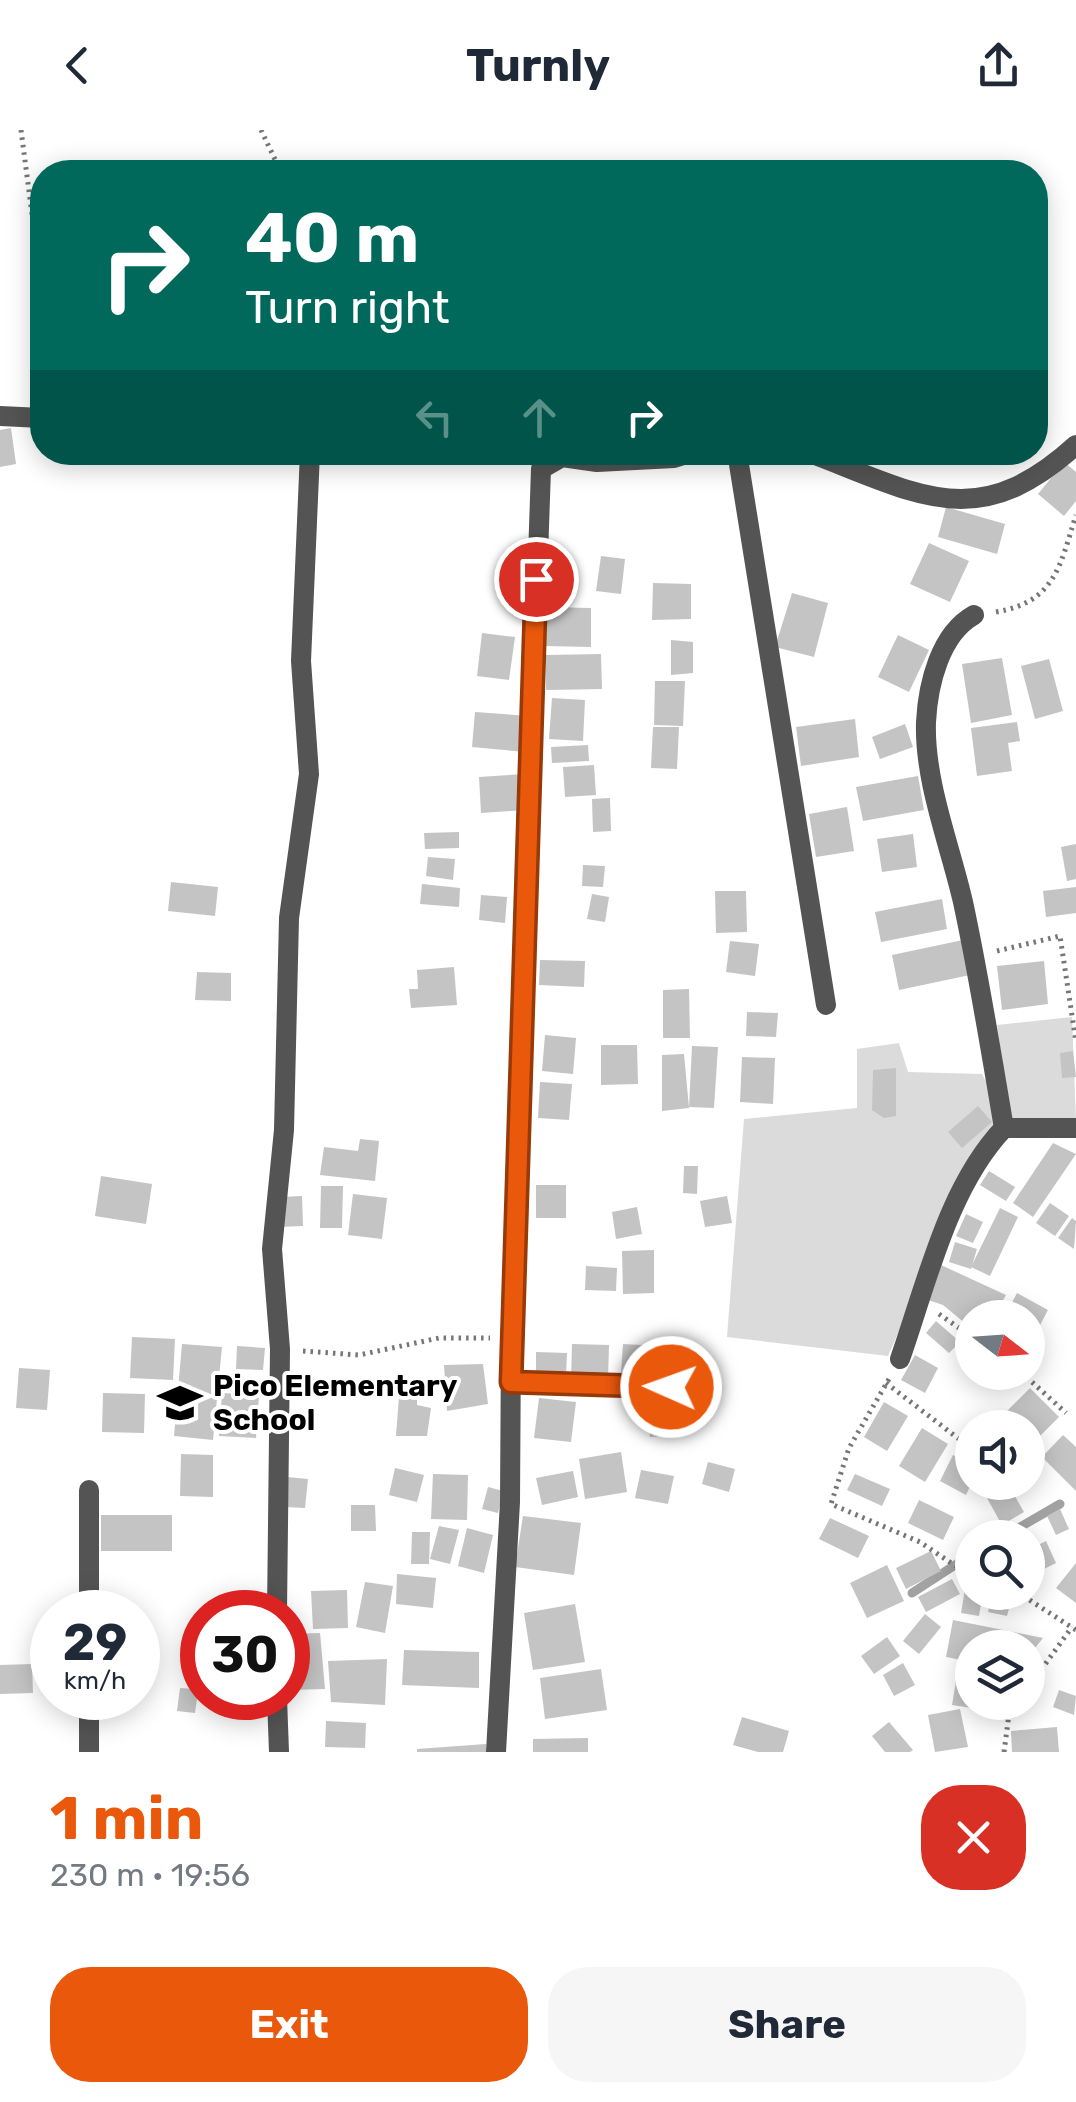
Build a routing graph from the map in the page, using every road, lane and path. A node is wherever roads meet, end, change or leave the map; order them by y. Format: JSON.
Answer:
{"nodes":[{"id":1,"x":21,"y":130,"type":"edge"},
{"id":2,"x":261,"y":130,"type":"edge"},
{"id":3,"x":276,"y":160,"type":"edge"},
{"id":4,"x":30,"y":199,"type":"edge"},
{"id":5,"x":0,"y":416,"type":"edge"},
{"id":6,"x":30,"y":417,"type":"edge"},
{"id":7,"x":1076,"y":444,"type":"edge"},
{"id":8,"x":309,"y":465,"type":"edge"},
{"id":9,"x":549,"y":465,"type":"edge"},
{"id":10,"x":739,"y":465,"type":"edge"},
{"id":11,"x":840,"y":465,"type":"edge"},
{"id":12,"x":1076,"y":516,"type":"edge"},
{"id":13,"x":974,"y":615,"type":"joint"},
{"id":14,"x":973,"y":957,"type":"junction"},
{"id":15,"x":826,"y":1005,"type":"dead end"},
{"id":16,"x":1076,"y":1042,"type":"edge"},
{"id":17,"x":1004,"y":1128,"type":"junction"},
{"id":18,"x":1076,"y":1128,"type":"edge"},
{"id":19,"x":920,"y":1300,"type":"junction"},
{"id":20,"x":955,"y":1325,"type":"edge"},
{"id":21,"x":511,"y":1338,"type":"junction"},
{"id":22,"x":280,"y":1350,"type":"junction"},
{"id":23,"x":900,"y":1359,"type":"joint"},
{"id":24,"x":511,"y":1382,"type":"junction"},
{"id":25,"x":886,"y":1383,"type":"junction"},
{"id":26,"x":671,"y":1387,"type":"dead end"},
{"id":27,"x":1041,"y":1390,"type":"edge"},
{"id":28,"x":1066,"y":1413,"type":"dead end"},
{"id":29,"x":955,"y":1436,"type":"edge"},
{"id":30,"x":89,"y":1490,"type":"dead end"},
{"id":31,"x":955,"y":1565,"type":"edge"},
{"id":32,"x":89,"y":1590,"type":"edge"},
{"id":33,"x":277,"y":1590,"type":"edge"},
{"id":34,"x":1045,"y":1610,"type":"edge"},
{"id":35,"x":1074,"y":1628,"type":"edge"},
{"id":36,"x":1045,"y":1666,"type":"edge"},
{"id":37,"x":89,"y":1720,"type":"edge"},
{"id":38,"x":278,"y":1720,"type":"edge"},
{"id":39,"x":1008,"y":1720,"type":"edge"},
{"id":40,"x":89,"y":1752,"type":"edge"},
{"id":41,"x":279,"y":1752,"type":"edge"},
{"id":42,"x":496,"y":1752,"type":"edge"},
{"id":43,"x":1004,"y":1752,"type":"edge"}],
"edges":[{"from":1,"to":4,"type":"path"},
{"from":2,"to":3,"type":"path"},
{"from":5,"to":6,"type":"street"},
{"from":7,"to":11,"type":"street"},
{"from":8,"to":22,"type":"street"},
{"from":9,"to":21,"type":"street"},
{"from":10,"to":15,"type":"street"},
{"from":12,"to":13,"type":"path"},
{"from":13,"to":14,"type":"street"},
{"from":14,"to":16,"type":"path"},
{"from":14,"to":17,"type":"street"},
{"from":17,"to":18,"type":"street"},
{"from":17,"to":19,"type":"street"},
{"from":19,"to":20,"type":"path"},
{"from":19,"to":23,"type":"street"},
{"from":21,"to":22,"type":"path"},
{"from":21,"to":24,"type":"street"},
{"from":22,"to":33,"type":"street"},
{"from":23,"to":25,"type":"path"},
{"from":24,"to":26,"type":"street"},
{"from":24,"to":42,"type":"street"},
{"from":25,"to":29,"type":"path"},
{"from":25,"to":31,"type":"path"},
{"from":27,"to":28,"type":"path"},
{"from":30,"to":32,"type":"street"},
{"from":34,"to":35,"type":"path"},
{"from":35,"to":36,"type":"path"},
{"from":37,"to":40,"type":"street"},
{"from":38,"to":41,"type":"street"},
{"from":39,"to":43,"type":"path"}]}
